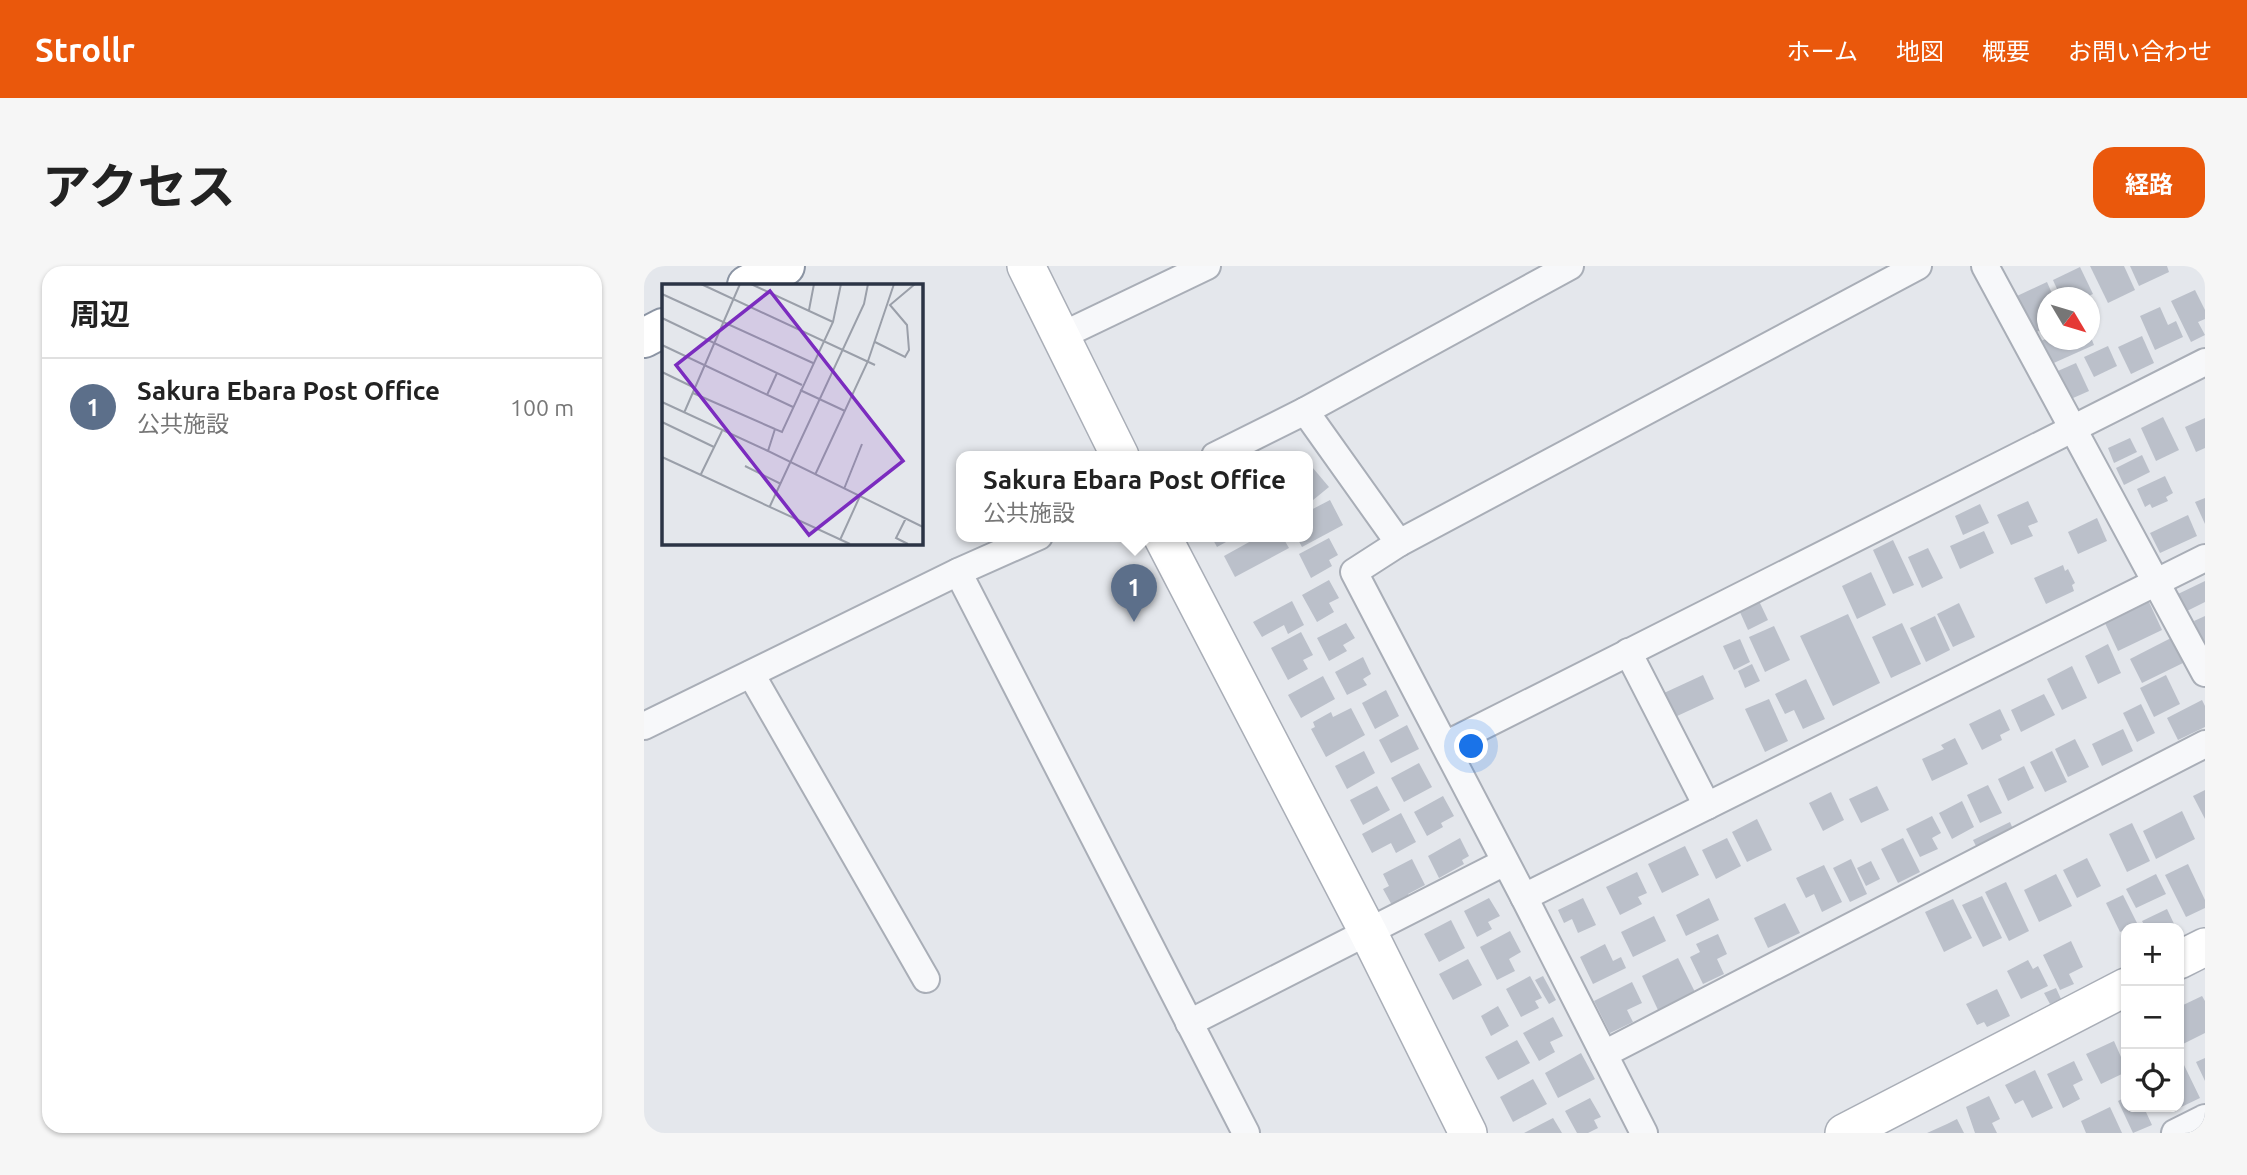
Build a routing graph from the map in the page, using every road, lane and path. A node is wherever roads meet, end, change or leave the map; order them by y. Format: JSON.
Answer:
{"nodes":[{"id":1,"x":785,"y":266,"type":"edge"},
{"id":2,"x":1026,"y":266,"type":"edge"},
{"id":3,"x":1207,"y":266,"type":"edge"},
{"id":4,"x":1570,"y":266,"type":"edge"},
{"id":5,"x":1918,"y":266,"type":"edge"},
{"id":6,"x":1988,"y":267,"type":"edge"},
{"id":7,"x":749,"y":284,"type":"edge"},
{"id":8,"x":662,"y":329,"type":"edge"},
{"id":9,"x":1061,"y":337,"type":"junction"},
{"id":10,"x":644,"y":338,"type":"edge"},
{"id":11,"x":2205,"y":362,"type":"edge"},
{"id":12,"x":1305,"y":411,"type":"junction"},
{"id":13,"x":2073,"y":428,"type":"junction"},
{"id":14,"x":1118,"y":451,"type":"edge"},
{"id":15,"x":1225,"y":451,"type":"edge"},
{"id":16,"x":1026,"y":542,"type":"edge"},
{"id":17,"x":1165,"y":542,"type":"edge"},
{"id":18,"x":1399,"y":543,"type":"junction"},
{"id":19,"x":2205,"y":558,"type":"edge"},
{"id":20,"x":958,"y":572,"type":"junction"},
{"id":21,"x":2156,"y":582,"type":"junction"},
{"id":22,"x":1628,"y":652,"type":"junction"},
{"id":23,"x":2205,"y":673,"type":"edge"},
{"id":24,"x":751,"y":674,"type":"junction"},
{"id":25,"x":644,"y":726,"type":"edge"},
{"id":26,"x":1445,"y":744,"type":"junction"},
{"id":27,"x":2205,"y":744,"type":"edge"},
{"id":28,"x":1707,"y":806,"type":"junction"},
{"id":29,"x":1505,"y":862,"type":"junction"},
{"id":30,"x":1524,"y":897,"type":"junction"},
{"id":31,"x":1368,"y":932,"type":"junction"},
{"id":32,"x":2205,"y":947,"type":"edge"},
{"id":33,"x":2184,"y":958,"type":"edge"},
{"id":34,"x":926,"y":979,"type":"dead end"},
{"id":35,"x":2121,"y":990,"type":"edge"},
{"id":36,"x":1189,"y":1023,"type":"junction"},
{"id":37,"x":1604,"y":1054,"type":"junction"},
{"id":38,"x":2205,"y":1118,"type":"edge"},
{"id":39,"x":1246,"y":1133,"type":"edge"},
{"id":40,"x":1468,"y":1133,"type":"edge"},
{"id":41,"x":1644,"y":1133,"type":"edge"},
{"id":42,"x":1844,"y":1133,"type":"edge"},
{"id":43,"x":2175,"y":1133,"type":"edge"}],
"edges":[{"from":1,"to":7,"type":"highway"},
{"from":2,"to":9,"type":"street"},
{"from":3,"to":9,"type":"street"},
{"from":4,"to":12,"type":"street"},
{"from":5,"to":18,"type":"street"},
{"from":6,"to":13,"type":"street"},
{"from":8,"to":10,"type":"highway"},
{"from":9,"to":14,"type":"street"},
{"from":11,"to":13,"type":"street"},
{"from":12,"to":15,"type":"street"},
{"from":12,"to":18,"type":"street"},
{"from":13,"to":21,"type":"street"},
{"from":13,"to":22,"type":"street"},
{"from":16,"to":20,"type":"street"},
{"from":17,"to":31,"type":"street"},
{"from":18,"to":26,"type":"street"},
{"from":19,"to":21,"type":"street"},
{"from":20,"to":24,"type":"street"},
{"from":20,"to":36,"type":"street"},
{"from":21,"to":23,"type":"street"},
{"from":21,"to":28,"type":"street"},
{"from":22,"to":26,"type":"street"},
{"from":22,"to":28,"type":"street"},
{"from":24,"to":25,"type":"street"},
{"from":24,"to":34,"type":"street"},
{"from":26,"to":29,"type":"street"},
{"from":27,"to":37,"type":"street"},
{"from":28,"to":30,"type":"street"},
{"from":29,"to":30,"type":"street"},
{"from":29,"to":31,"type":"street"},
{"from":30,"to":37,"type":"street"},
{"from":31,"to":36,"type":"street"},
{"from":31,"to":40,"type":"street"},
{"from":32,"to":33,"type":"street"},
{"from":35,"to":42,"type":"street"},
{"from":36,"to":39,"type":"street"},
{"from":37,"to":41,"type":"street"},
{"from":38,"to":43,"type":"street"}]}
